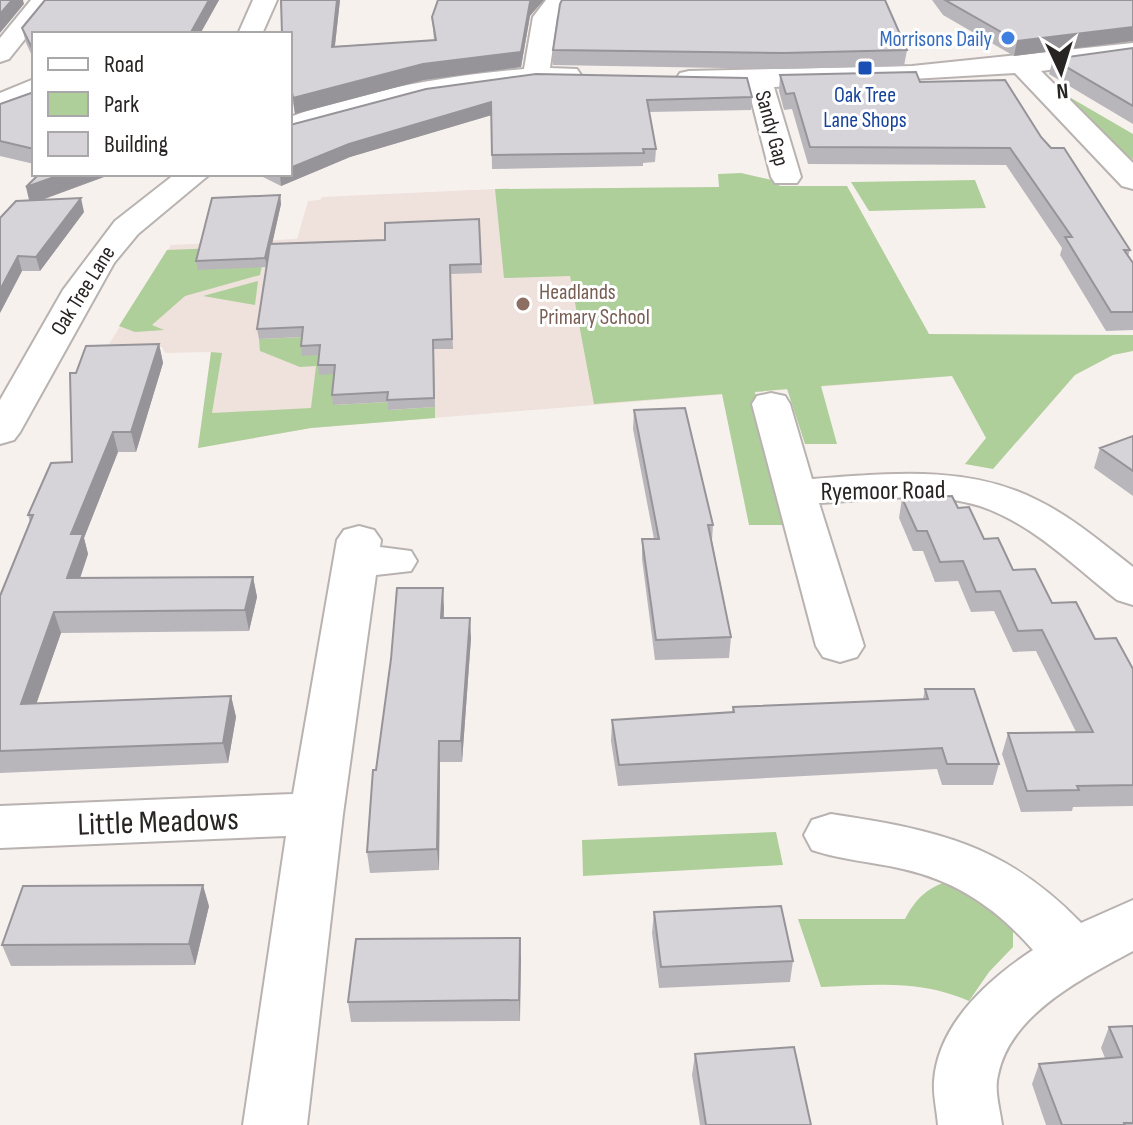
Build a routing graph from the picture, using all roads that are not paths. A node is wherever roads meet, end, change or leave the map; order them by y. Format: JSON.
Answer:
{"nodes":[{"id":1,"x":44,"y":0,"type":"edge"},
{"id":2,"x":265,"y":0,"type":"edge"},
{"id":3,"x":558,"y":0,"type":"edge"},
{"id":4,"x":251,"y":32,"type":"edge"},
{"id":5,"x":1133,"y":51,"type":"edge"},
{"id":6,"x":0,"y":54,"type":"edge"},
{"id":7,"x":1023,"y":67,"type":"junction"},
{"id":8,"x":536,"y":76,"type":"junction"},
{"id":9,"x":588,"y":76,"type":"edge"},
{"id":10,"x":0,"y":77,"type":"edge"},
{"id":11,"x":657,"y":78,"type":"edge"},
{"id":12,"x":759,"y":80,"type":"junction"},
{"id":13,"x":31,"y":88,"type":"edge"},
{"id":14,"x":0,"y":103,"type":"edge"},
{"id":15,"x":296,"y":119,"type":"edge"},
{"id":16,"x":192,"y":176,"type":"edge"},
{"id":17,"x":786,"y":177,"type":"dead end"},
{"id":18,"x":1133,"y":180,"type":"edge"},
{"id":19,"x":771,"y":404,"type":"dead end"},
{"id":20,"x":0,"y":432,"type":"edge"},
{"id":21,"x":795,"y":492,"type":"junction"},
{"id":22,"x":370,"y":554,"type":"dead end"},
{"id":23,"x":1133,"y":590,"type":"edge"},
{"id":24,"x":840,"y":646,"type":"dead end"},
{"id":25,"x":316,"y":814,"type":"junction"},
{"id":26,"x":0,"y":827,"type":"edge"},
{"id":27,"x":831,"y":835,"type":"dead end"},
{"id":28,"x":1133,"y":924,"type":"edge"},
{"id":29,"x":1074,"y":955,"type":"junction"},
{"id":30,"x":275,"y":1125,"type":"edge"},
{"id":31,"x":970,"y":1125,"type":"edge"}],
"edges":[{"from":1,"to":6,"type":"street"},
{"from":2,"to":4,"type":"street"},
{"from":3,"to":8,"type":"street"},
{"from":5,"to":7,"type":"street"},
{"from":7,"to":12,"type":"street"},
{"from":7,"to":18,"type":"street"},
{"from":8,"to":9,"type":"street"},
{"from":8,"to":15,"type":"street"},
{"from":10,"to":13,"type":"street"},
{"from":11,"to":12,"type":"street"},
{"from":12,"to":17,"type":"street","name":"Sandy Gap"},
{"from":13,"to":14,"type":"street"},
{"from":16,"to":20,"type":"street","name":"Oak Tree Lane"},
{"from":19,"to":21,"type":"street","name":"Ryemoor Road"},
{"from":21,"to":23,"type":"street","name":"Ryemoor Road"},
{"from":21,"to":24,"type":"street","name":"Ryemoor Road"},
{"from":22,"to":25,"type":"street"},
{"from":25,"to":26,"type":"street","name":"Little Meadows"},
{"from":25,"to":30,"type":"street"},
{"from":27,"to":29,"type":"street"},
{"from":28,"to":29,"type":"street"},
{"from":29,"to":31,"type":"street"}]}
